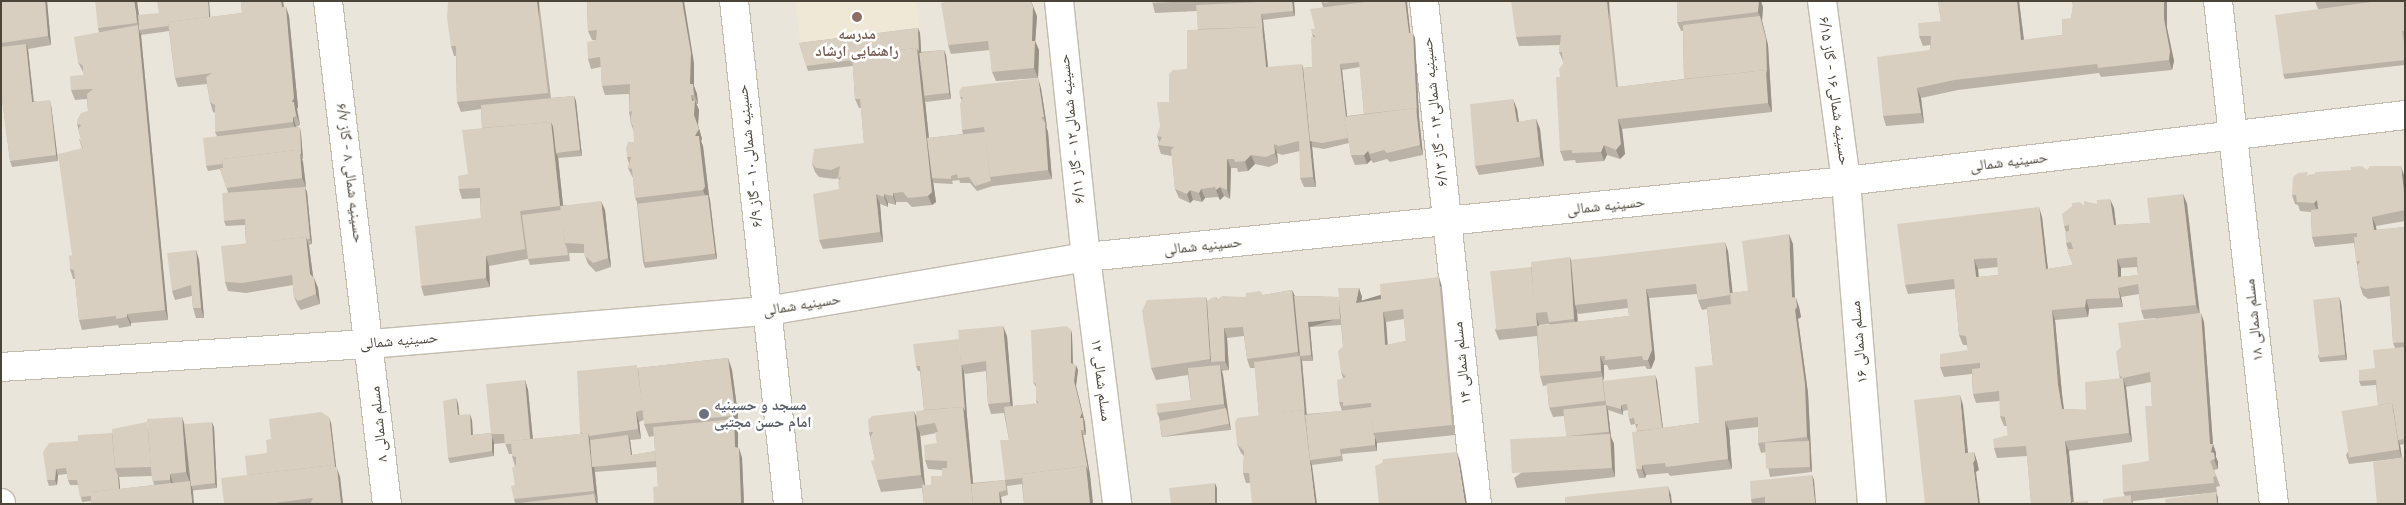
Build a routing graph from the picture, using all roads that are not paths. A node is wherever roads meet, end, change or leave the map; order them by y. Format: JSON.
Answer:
{"nodes":[{"id":1,"x":328,"y":1,"type":"edge"},
{"id":2,"x":734,"y":1,"type":"edge"},
{"id":3,"x":1059,"y":1,"type":"edge"},
{"id":4,"x":1424,"y":1,"type":"edge"},
{"id":5,"x":1822,"y":1,"type":"edge"},
{"id":6,"x":2218,"y":1,"type":"edge"},
{"id":7,"x":2405,"y":115,"type":"edge"},
{"id":8,"x":2235,"y":136,"type":"junction"},
{"id":9,"x":1846,"y":181,"type":"junction"},
{"id":10,"x":1447,"y":222,"type":"junction"},
{"id":11,"x":1086,"y":257,"type":"junction"},
{"id":12,"x":767,"y":311,"type":"junction"},
{"id":13,"x":371,"y":344,"type":"junction"},
{"id":14,"x":1,"y":367,"type":"edge"},
{"id":15,"x":388,"y":504,"type":"edge"},
{"id":16,"x":788,"y":504,"type":"edge"},
{"id":17,"x":1117,"y":504,"type":"edge"},
{"id":18,"x":1477,"y":504,"type":"edge"},
{"id":19,"x":1872,"y":504,"type":"edge"},
{"id":20,"x":2274,"y":504,"type":"edge"}],
"edges":[{"from":1,"to":13,"type":"street","name":"حسینیه شمالی ۸ - گاز ۶/۷"},
{"from":2,"to":12,"type":"street","name":"حسینیه شمالی۱۰ - گاز ۶/۹"},
{"from":3,"to":11,"type":"street","name":"حسینیه شمالی۱۲ - گاز ۶/۱۱"},
{"from":4,"to":10,"type":"street","name":"حسینیه شمالی۱۴ - گاز ۶/۱۳"},
{"from":5,"to":9,"type":"street","name":"حسینیه شمالی۱۶ - گاز ۶/۱۵"},
{"from":6,"to":8,"type":"street","name":"مسلم شمالی ۱۸"},
{"from":7,"to":8,"type":"street","name":"حسینیه شمالی"},
{"from":8,"to":9,"type":"street","name":"حسینیه شمالی"},
{"from":8,"to":20,"type":"street","name":"مسلم شمالی ۱۸"},
{"from":9,"to":10,"type":"street","name":"حسینیه شمالی"},
{"from":9,"to":19,"type":"street","name":"مسلم شمالی ۱۶"},
{"from":10,"to":11,"type":"street","name":"حسینیه شمالی"},
{"from":10,"to":18,"type":"street","name":"مسلم شمالی ۱۴"},
{"from":11,"to":12,"type":"street","name":"حسینیه شمالی"},
{"from":11,"to":17,"type":"street","name":"مسلم شمالی ۱۲"},
{"from":12,"to":13,"type":"street","name":"حسینیه شمالی"},
{"from":12,"to":16,"type":"street","name":"حسینیه شمالی۱۰ - گاز ۶/۹"},
{"from":13,"to":14,"type":"street","name":"حسینیه شمالی"},
{"from":13,"to":15,"type":"street","name":"مسلم شمالی ۸"}]}
